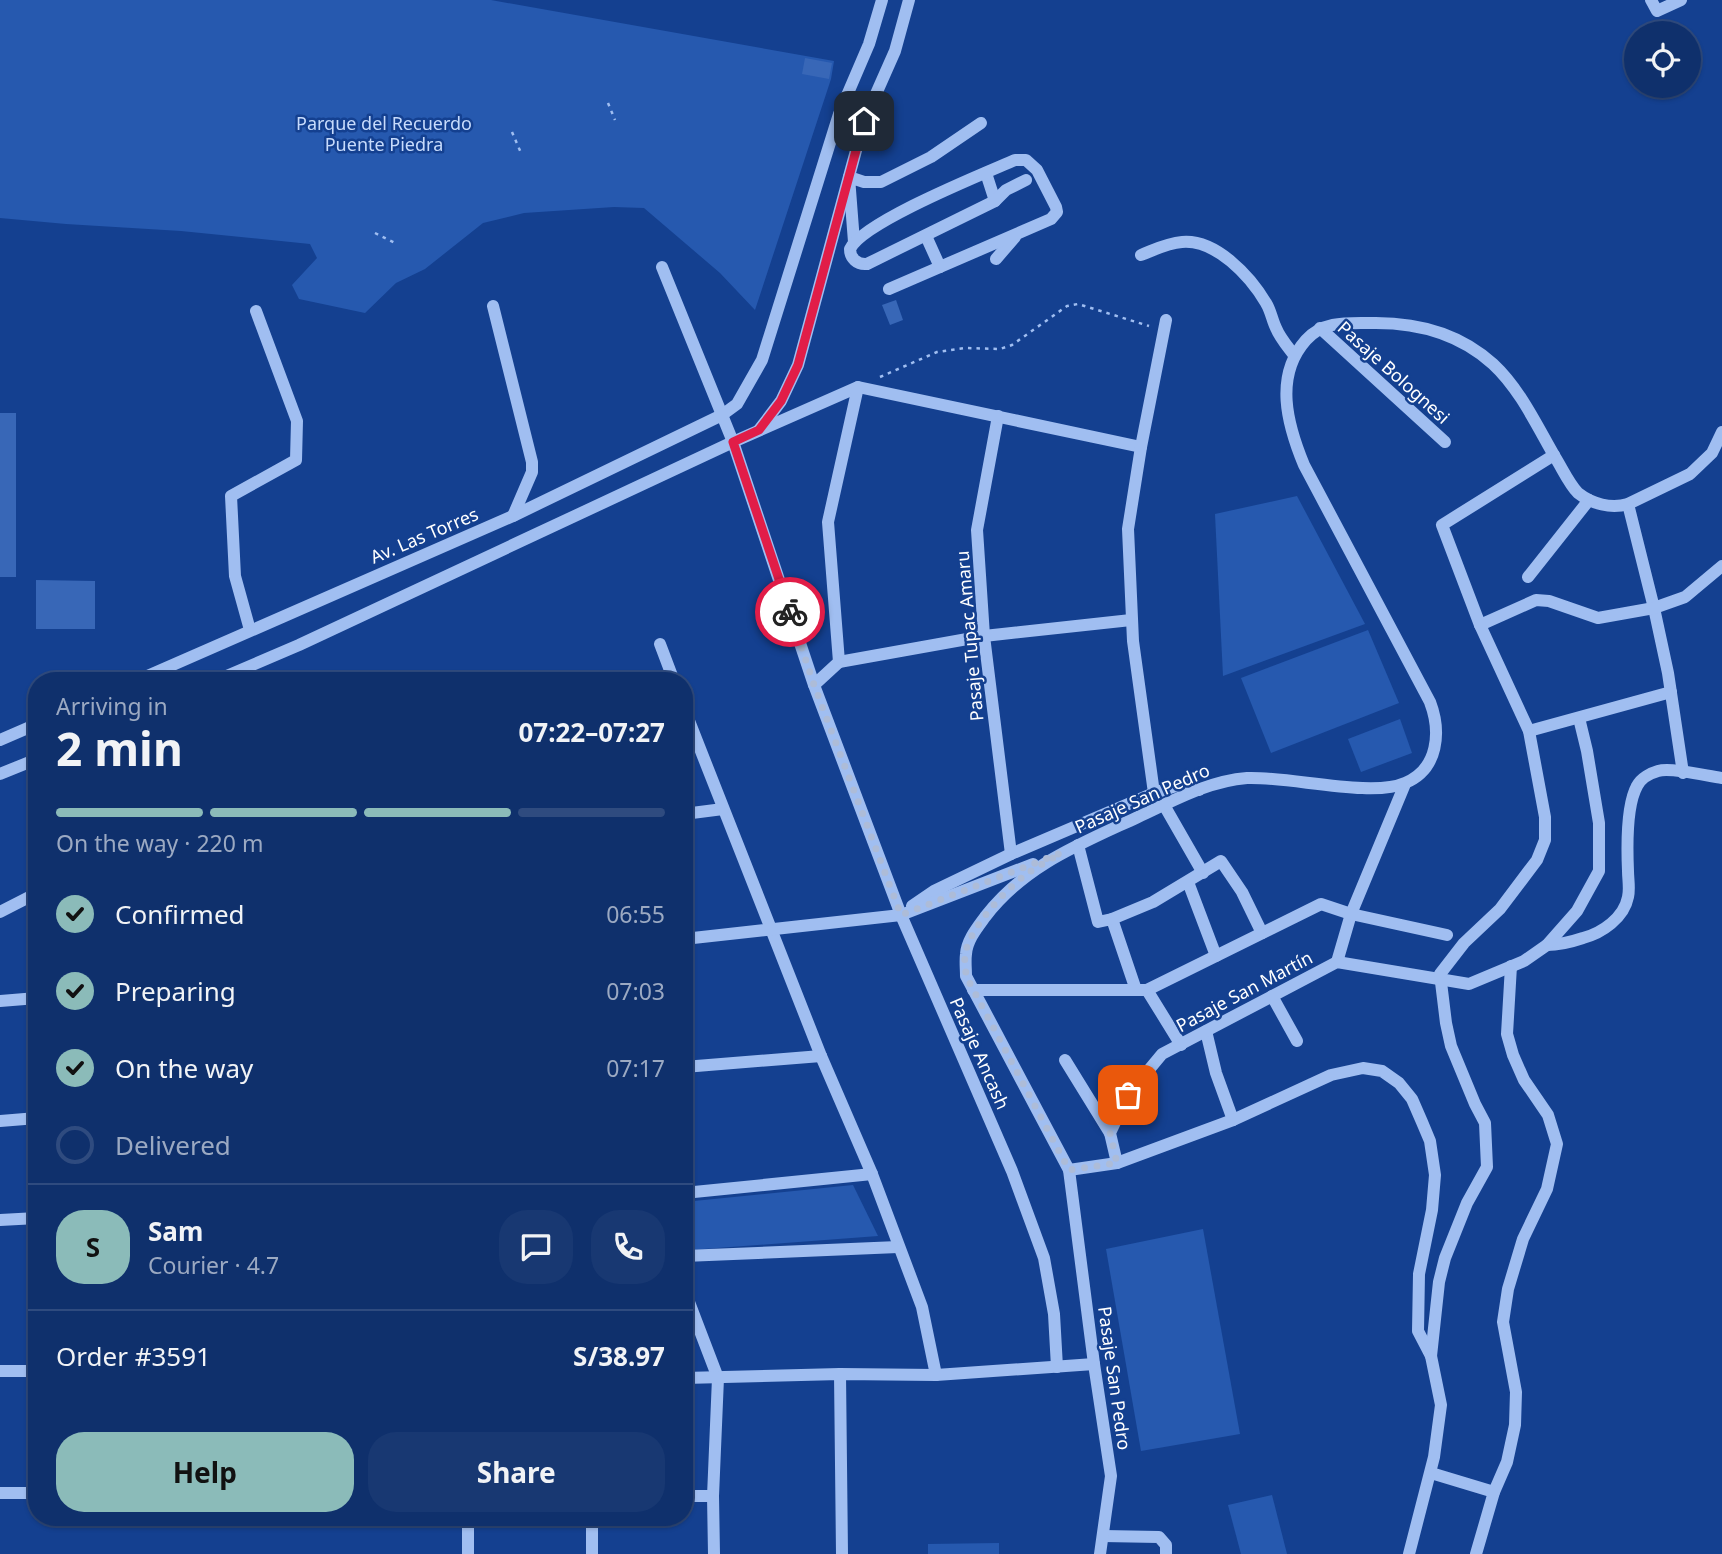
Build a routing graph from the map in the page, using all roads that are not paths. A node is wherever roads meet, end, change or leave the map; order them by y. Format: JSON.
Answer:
{"nodes":[{"id":1,"x":882,"y":0,"type":"edge"},
{"id":2,"x":909,"y":0,"type":"edge"},
{"id":3,"x":1651,"y":0,"type":"edge"},
{"id":4,"x":1681,"y":0,"type":"edge"},
{"id":5,"x":981,"y":123,"type":"dead end"},
{"id":6,"x":986,"y":173,"type":"junction"},
{"id":7,"x":849,"y":177,"type":"junction"},
{"id":8,"x":1026,"y":180,"type":"dead end"},
{"id":9,"x":995,"y":201,"type":"junction"},
{"id":10,"x":1018,"y":234,"type":"junction"},
{"id":11,"x":926,"y":236,"type":"junction"},
{"id":12,"x":854,"y":242,"type":"junction"},
{"id":13,"x":1141,"y":255,"type":"dead end"},
{"id":14,"x":996,"y":259,"type":"dead end"},
{"id":15,"x":662,"y":267,"type":"dead end"},
{"id":16,"x":940,"y":267,"type":"junction"},
{"id":17,"x":890,"y":289,"type":"dead end"},
{"id":18,"x":493,"y":306,"type":"dead end"},
{"id":19,"x":256,"y":311,"type":"dead end"},
{"id":20,"x":1165,"y":325,"type":"road end"},
{"id":21,"x":1320,"y":328,"type":"junction"},
{"id":22,"x":1294,"y":355,"type":"junction"},
{"id":23,"x":858,"y":387,"type":"junction"},
{"id":24,"x":722,"y":415,"type":"junction"},
{"id":25,"x":998,"y":416,"type":"junction"},
{"id":26,"x":759,"y":430,"type":"junction"},
{"id":27,"x":1722,"y":432,"type":"edge"},
{"id":28,"x":733,"y":442,"type":"junction"},
{"id":29,"x":1445,"y":442,"type":"dead end"},
{"id":30,"x":1141,"y":447,"type":"junction"},
{"id":31,"x":1554,"y":455,"type":"junction"},
{"id":32,"x":1589,"y":500,"type":"junction"},
{"id":33,"x":1628,"y":504,"type":"junction"},
{"id":34,"x":513,"y":516,"type":"junction"},
{"id":35,"x":1722,"y":566,"type":"edge"},
{"id":36,"x":1528,"y":577,"type":"dead end"},
{"id":37,"x":1654,"y":608,"type":"junction"},
{"id":38,"x":1132,"y":620,"type":"junction"},
{"id":39,"x":1480,"y":625,"type":"junction"},
{"id":40,"x":250,"y":630,"type":"junction"},
{"id":41,"x":984,"y":636,"type":"junction"},
{"id":42,"x":660,"y":644,"type":"dead end"},
{"id":43,"x":839,"y":662,"type":"junction"},
{"id":44,"x":156,"y":672,"type":"edge"},
{"id":45,"x":236,"y":672,"type":"edge"},
{"id":46,"x":671,"y":672,"type":"edge"},
{"id":47,"x":814,"y":685,"type":"junction"},
{"id":48,"x":1671,"y":692,"type":"junction"},
{"id":49,"x":1579,"y":718,"type":"junction"},
{"id":50,"x":28,"y":728,"type":"edge"},
{"id":51,"x":693,"y":731,"type":"edge"},
{"id":52,"x":1529,"y":731,"type":"junction"},
{"id":53,"x":0,"y":740,"type":"edge"},
{"id":54,"x":28,"y":762,"type":"edge"},
{"id":55,"x":1683,"y":773,"type":"junction"},
{"id":56,"x":0,"y":774,"type":"edge"},
{"id":57,"x":1722,"y":778,"type":"edge"},
{"id":58,"x":1405,"y":784,"type":"junction"},
{"id":59,"x":1199,"y":790,"type":"junction"},
{"id":60,"x":1154,"y":793,"type":"junction"},
{"id":61,"x":1164,"y":805,"type":"junction"},
{"id":62,"x":723,"y":809,"type":"junction"},
{"id":63,"x":693,"y":813,"type":"edge"},
{"id":64,"x":1078,"y":845,"type":"junction"},
{"id":65,"x":1061,"y":853,"type":"junction"},
{"id":66,"x":1011,"y":854,"type":"junction"},
{"id":67,"x":1203,"y":873,"type":"junction"},
{"id":68,"x":1188,"y":882,"type":"junction"},
{"id":69,"x":28,"y":898,"type":"edge"},
{"id":70,"x":0,"y":912,"type":"edge"},
{"id":71,"x":1351,"y":914,"type":"junction"},
{"id":72,"x":901,"y":915,"type":"junction"},
{"id":73,"x":1112,"y":919,"type":"junction"},
{"id":74,"x":771,"y":930,"type":"junction"},
{"id":75,"x":1262,"y":933,"type":"junction"},
{"id":76,"x":1447,"y":935,"type":"dead end"},
{"id":77,"x":693,"y":938,"type":"edge"},
{"id":78,"x":1547,"y":944,"type":"junction"},
{"id":79,"x":1216,"y":956,"type":"junction"},
{"id":80,"x":1337,"y":962,"type":"junction"},
{"id":81,"x":1511,"y":967,"type":"junction"},
{"id":82,"x":1441,"y":978,"type":"junction"},
{"id":83,"x":973,"y":989,"type":"junction"},
{"id":84,"x":1141,"y":990,"type":"junction"},
{"id":85,"x":1272,"y":996,"type":"junction"},
{"id":86,"x":28,"y":998,"type":"edge"},
{"id":87,"x":0,"y":1000,"type":"edge"},
{"id":88,"x":1206,"y":1031,"type":"junction"},
{"id":89,"x":1297,"y":1041,"type":"dead end"},
{"id":90,"x":1181,"y":1045,"type":"junction"},
{"id":91,"x":821,"y":1056,"type":"junction"},
{"id":92,"x":1065,"y":1060,"type":"dead end"},
{"id":93,"x":693,"y":1066,"type":"edge"},
{"id":94,"x":28,"y":1119,"type":"edge"},
{"id":95,"x":0,"y":1121,"type":"edge"},
{"id":96,"x":1233,"y":1121,"type":"junction"},
{"id":97,"x":1110,"y":1133,"type":"junction"},
{"id":98,"x":1117,"y":1163,"type":"junction"},
{"id":99,"x":1069,"y":1170,"type":"junction"},
{"id":100,"x":872,"y":1174,"type":"junction"},
{"id":101,"x":693,"y":1193,"type":"edge"},
{"id":102,"x":28,"y":1218,"type":"edge"},
{"id":103,"x":0,"y":1220,"type":"edge"},
{"id":104,"x":898,"y":1247,"type":"junction"},
{"id":105,"x":693,"y":1256,"type":"edge"},
{"id":106,"x":693,"y":1313,"type":"edge"},
{"id":107,"x":1431,"y":1356,"type":"junction"},
{"id":108,"x":1094,"y":1364,"type":"junction"},
{"id":109,"x":1056,"y":1367,"type":"junction"},
{"id":110,"x":0,"y":1371,"type":"edge"},
{"id":111,"x":28,"y":1371,"type":"edge"},
{"id":112,"x":840,"y":1374,"type":"junction"},
{"id":113,"x":936,"y":1375,"type":"junction"},
{"id":114,"x":693,"y":1378,"type":"edge"},
{"id":115,"x":718,"y":1378,"type":"junction"},
{"id":116,"x":1431,"y":1473,"type":"junction"},
{"id":117,"x":1494,"y":1492,"type":"junction"},
{"id":118,"x":0,"y":1493,"type":"edge"},
{"id":119,"x":28,"y":1493,"type":"edge"},
{"id":120,"x":693,"y":1496,"type":"edge"},
{"id":121,"x":713,"y":1496,"type":"junction"},
{"id":122,"x":468,"y":1526,"type":"edge"},
{"id":123,"x":592,"y":1526,"type":"edge"},
{"id":124,"x":1103,"y":1536,"type":"junction"},
{"id":125,"x":468,"y":1554,"type":"edge"},
{"id":126,"x":592,"y":1554,"type":"edge"},
{"id":127,"x":714,"y":1554,"type":"edge"},
{"id":128,"x":842,"y":1554,"type":"edge"},
{"id":129,"x":1100,"y":1554,"type":"edge"},
{"id":130,"x":1166,"y":1554,"type":"edge"},
{"id":131,"x":1409,"y":1554,"type":"edge"},
{"id":132,"x":1476,"y":1554,"type":"edge"}],
"edges":[{"from":1,"to":24,"type":"street"},
{"from":2,"to":7,"type":"street"},
{"from":3,"to":4,"type":"street"},
{"from":5,"to":7,"type":"street"},
{"from":6,"to":9,"type":"street"},
{"from":6,"to":10,"type":"street"},
{"from":6,"to":12,"type":"street"},
{"from":7,"to":12,"type":"street"},
{"from":7,"to":26,"type":"street"},
{"from":8,"to":9,"type":"street"},
{"from":9,"to":11,"type":"street"},
{"from":10,"to":14,"type":"street"},
{"from":10,"to":16,"type":"street"},
{"from":11,"to":12,"type":"street"},
{"from":11,"to":16,"type":"street"},
{"from":13,"to":22,"type":"street"},
{"from":15,"to":24,"type":"street","name":"Pasaje Ancash"},
{"from":16,"to":17,"type":"street"},
{"from":18,"to":34,"type":"street"},
{"from":19,"to":40,"type":"street"},
{"from":20,"to":30,"type":"street"},
{"from":21,"to":22,"type":"street"},
{"from":21,"to":29,"type":"street","name":"Pasaje Bolognesi"},
{"from":21,"to":31,"type":"street"},
{"from":22,"to":58,"type":"street"},
{"from":23,"to":25,"type":"street"},
{"from":23,"to":26,"type":"street"},
{"from":23,"to":43,"type":"street"},
{"from":24,"to":28,"type":"street","name":"Pasaje Ancash"},
{"from":24,"to":34,"type":"street","name":"Av. Las Torres"},
{"from":25,"to":30,"type":"street"},
{"from":25,"to":41,"type":"street","name":"Pasaje Tupac Amaru"},
{"from":26,"to":28,"type":"street"},
{"from":27,"to":33,"type":"street"},
{"from":28,"to":45,"type":"street"},
{"from":28,"to":47,"type":"street","name":"Pasaje Ancash"},
{"from":30,"to":38,"type":"street"},
{"from":31,"to":32,"type":"street"},
{"from":31,"to":39,"type":"street"},
{"from":32,"to":33,"type":"street"},
{"from":32,"to":36,"type":"street"},
{"from":33,"to":37,"type":"street"},
{"from":34,"to":40,"type":"street","name":"Av. Las Torres"},
{"from":35,"to":37,"type":"street"},
{"from":37,"to":39,"type":"street"},
{"from":37,"to":48,"type":"street"},
{"from":38,"to":41,"type":"street"},
{"from":38,"to":60,"type":"street"},
{"from":39,"to":52,"type":"street"},
{"from":40,"to":44,"type":"street","name":"Av. Las Torres"},
{"from":41,"to":43,"type":"street"},
{"from":41,"to":66,"type":"street","name":"Pasaje Tupac Amaru"},
{"from":42,"to":46,"type":"street"},
{"from":43,"to":47,"type":"street"},
{"from":47,"to":72,"type":"street","name":"Pasaje Ancash"},
{"from":48,"to":49,"type":"street"},
{"from":48,"to":55,"type":"street"},
{"from":49,"to":52,"type":"street"},
{"from":49,"to":78,"type":"street","name":"Pasaje San Martín"},
{"from":50,"to":53,"type":"street"},
{"from":51,"to":62,"type":"street"},
{"from":52,"to":82,"type":"street"},
{"from":54,"to":56,"type":"street"},
{"from":55,"to":57,"type":"street"},
{"from":55,"to":78,"type":"street"},
{"from":58,"to":59,"type":"street","name":"Pasaje San Pedro"},
{"from":58,"to":71,"type":"street"},
{"from":59,"to":60,"type":"street"},
{"from":59,"to":61,"type":"street","name":"Pasaje San Pedro"},
{"from":60,"to":66,"type":"street"},
{"from":61,"to":64,"type":"street","name":"Pasaje San Pedro"},
{"from":61,"to":67,"type":"street"},
{"from":62,"to":63,"type":"street"},
{"from":62,"to":74,"type":"street"},
{"from":64,"to":65,"type":"street","name":"Pasaje San Pedro"},
{"from":64,"to":73,"type":"street"},
{"from":65,"to":72,"type":"street"},
{"from":65,"to":83,"type":"street","name":"Pasaje San Pedro"},
{"from":66,"to":72,"type":"street"},
{"from":67,"to":68,"type":"street"},
{"from":67,"to":75,"type":"street"},
{"from":68,"to":73,"type":"street"},
{"from":68,"to":79,"type":"street"},
{"from":69,"to":70,"type":"street"},
{"from":71,"to":75,"type":"street"},
{"from":71,"to":76,"type":"street"},
{"from":71,"to":80,"type":"street"},
{"from":72,"to":74,"type":"street"},
{"from":72,"to":109,"type":"street","name":"Pasaje Ancash"},
{"from":73,"to":84,"type":"street"},
{"from":74,"to":77,"type":"street"},
{"from":74,"to":91,"type":"street"},
{"from":75,"to":79,"type":"street"},
{"from":78,"to":81,"type":"street","name":"Pasaje San Martín"},
{"from":79,"to":84,"type":"street"},
{"from":80,"to":82,"type":"street","name":"Pasaje San Martín"},
{"from":80,"to":85,"type":"street","name":"Pasaje San Martín"},
{"from":81,"to":82,"type":"street","name":"Pasaje San Martín"},
{"from":81,"to":117,"type":"street"},
{"from":82,"to":107,"type":"street"},
{"from":83,"to":84,"type":"street"},
{"from":83,"to":99,"type":"street","name":"Pasaje San Pedro"},
{"from":84,"to":90,"type":"street"},
{"from":85,"to":88,"type":"street","name":"Pasaje San Martín"},
{"from":85,"to":89,"type":"street"},
{"from":86,"to":87,"type":"street"},
{"from":88,"to":90,"type":"street","name":"Pasaje San Martín"},
{"from":88,"to":96,"type":"street"},
{"from":90,"to":97,"type":"street","name":"Pasaje San Martín"},
{"from":91,"to":93,"type":"street"},
{"from":91,"to":100,"type":"street"},
{"from":92,"to":97,"type":"street"},
{"from":94,"to":95,"type":"street"},
{"from":96,"to":98,"type":"street"},
{"from":96,"to":107,"type":"street"},
{"from":97,"to":98,"type":"street"},
{"from":98,"to":99,"type":"street"},
{"from":99,"to":108,"type":"street","name":"Pasaje San Pedro"},
{"from":100,"to":101,"type":"street"},
{"from":100,"to":104,"type":"street"},
{"from":102,"to":103,"type":"street"},
{"from":104,"to":105,"type":"street"},
{"from":104,"to":113,"type":"street"},
{"from":106,"to":115,"type":"street"},
{"from":107,"to":116,"type":"street"},
{"from":108,"to":109,"type":"street"},
{"from":108,"to":124,"type":"street","name":"Pasaje San Pedro"},
{"from":109,"to":113,"type":"street"},
{"from":110,"to":111,"type":"street"},
{"from":112,"to":113,"type":"street"},
{"from":112,"to":115,"type":"street"},
{"from":112,"to":128,"type":"street"},
{"from":114,"to":115,"type":"street"},
{"from":115,"to":121,"type":"street"},
{"from":116,"to":117,"type":"street"},
{"from":116,"to":131,"type":"street"},
{"from":117,"to":132,"type":"street"},
{"from":118,"to":119,"type":"street"},
{"from":120,"to":121,"type":"street"},
{"from":121,"to":127,"type":"street"},
{"from":122,"to":125,"type":"street"},
{"from":123,"to":126,"type":"street"},
{"from":124,"to":129,"type":"street","name":"Pasaje San Pedro"},
{"from":124,"to":130,"type":"street"}]}
